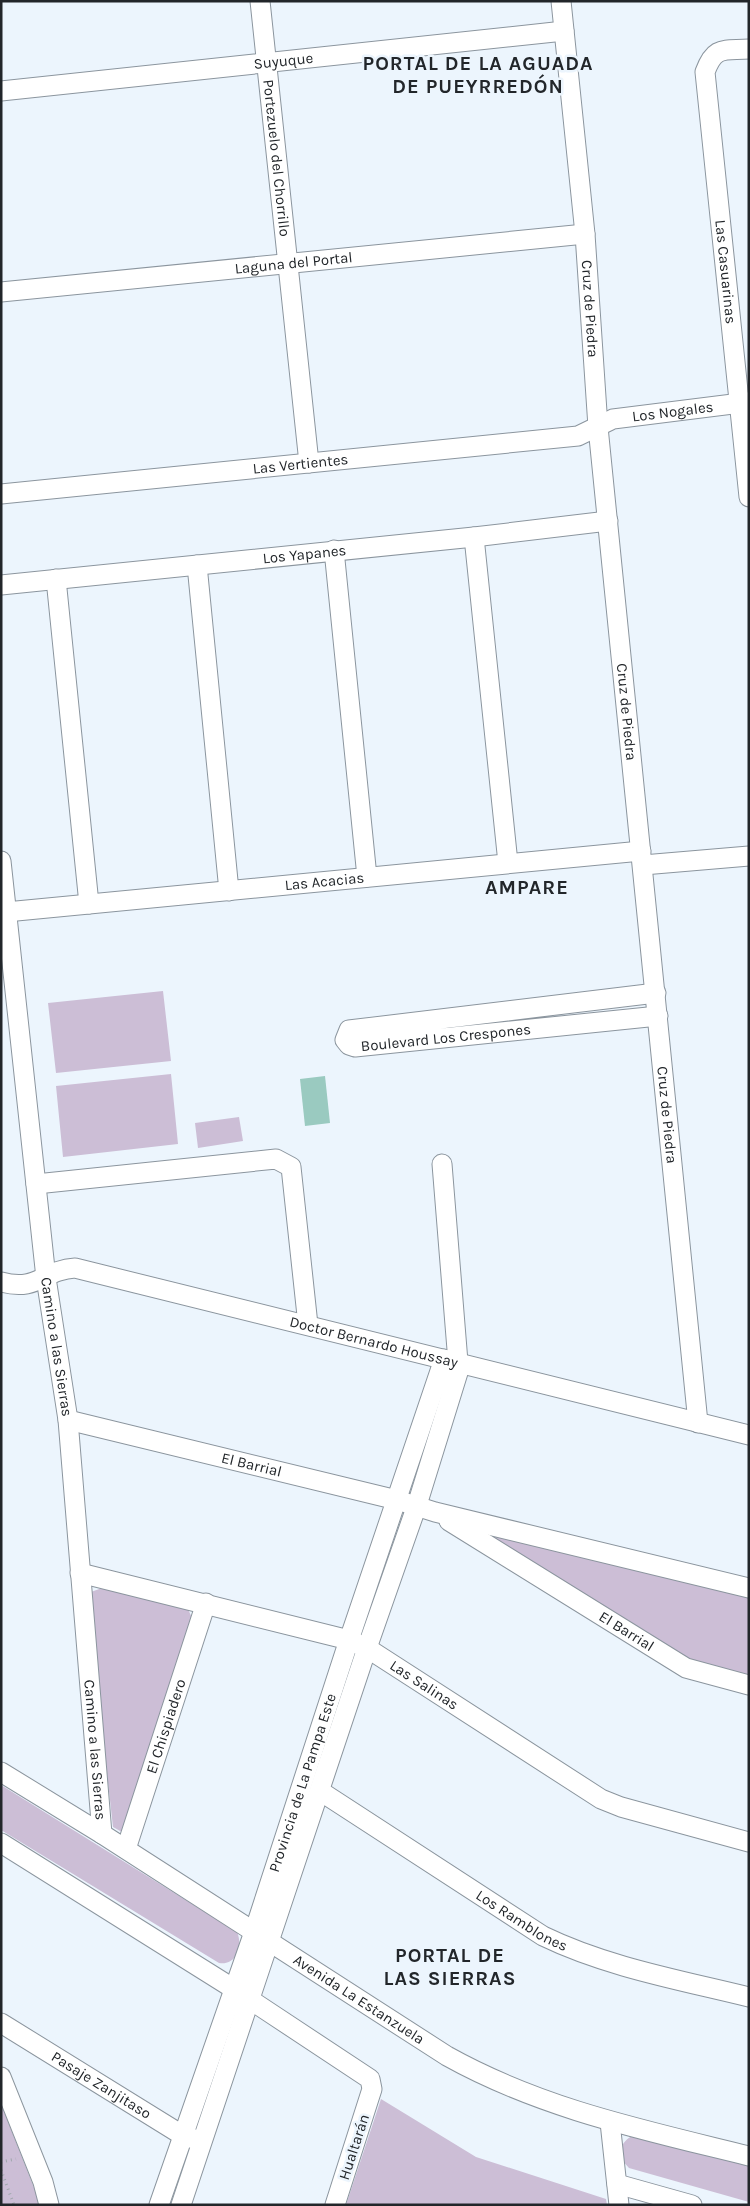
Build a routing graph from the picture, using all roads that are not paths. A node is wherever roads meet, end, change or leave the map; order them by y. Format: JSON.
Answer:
{"nodes":[{"id":1,"x":260,"y":1,"type":"edge"},
{"id":2,"x":561,"y":1,"type":"edge"},
{"id":3,"x":564,"y":31,"type":"junction"},
{"id":4,"x":749,"y":49,"type":"edge"},
{"id":5,"x":266,"y":62,"type":"junction"},
{"id":6,"x":1,"y":91,"type":"edge"},
{"id":7,"x":585,"y":234,"type":"junction"},
{"id":8,"x":288,"y":263,"type":"junction"},
{"id":9,"x":1,"y":292,"type":"edge"},
{"id":10,"x":744,"y":403,"type":"edge"},
{"id":11,"x":598,"y":427,"type":"junction"},
{"id":12,"x":309,"y":463,"type":"junction"},
{"id":13,"x":1,"y":494,"type":"edge"},
{"id":14,"x":749,"y":497,"type":"edge"},
{"id":15,"x":608,"y":521,"type":"junction"},
{"id":16,"x":474,"y":537,"type":"junction"},
{"id":17,"x":334,"y":550,"type":"junction"},
{"id":18,"x":197,"y":565,"type":"junction"},
{"id":19,"x":56,"y":579,"type":"junction"},
{"id":20,"x":1,"y":585,"type":"edge"},
{"id":21,"x":749,"y":856,"type":"edge"},
{"id":22,"x":642,"y":858,"type":"junction"},
{"id":23,"x":1,"y":861,"type":"edge"},
{"id":24,"x":508,"y":863,"type":"junction"},
{"id":25,"x":367,"y":877,"type":"junction"},
{"id":26,"x":229,"y":890,"type":"junction"},
{"id":27,"x":88,"y":904,"type":"junction"},
{"id":28,"x":6,"y":912,"type":"junction"},
{"id":29,"x":656,"y":993,"type":"junction"},
{"id":30,"x":658,"y":1016,"type":"junction"},
{"id":31,"x":442,"y":1164,"type":"dead end"},
{"id":32,"x":36,"y":1184,"type":"junction"},
{"id":33,"x":46,"y":1278,"type":"junction"},
{"id":34,"x":1,"y":1282,"type":"edge"},
{"id":35,"x":308,"y":1325,"type":"junction"},
{"id":36,"x":454,"y":1361,"type":"junction"},
{"id":37,"x":68,"y":1420,"type":"junction"},
{"id":38,"x":698,"y":1423,"type":"junction"},
{"id":39,"x":749,"y":1435,"type":"edge"},
{"id":40,"x":397,"y":1500,"type":"junction"},
{"id":41,"x":417,"y":1505,"type":"junction"},
{"id":42,"x":435,"y":1512,"type":"junction"},
{"id":43,"x":80,"y":1573,"type":"junction"},
{"id":44,"x":749,"y":1588,"type":"edge"},
{"id":45,"x":206,"y":1603,"type":"junction"},
{"id":46,"x":349,"y":1640,"type":"junction"},
{"id":47,"x":367,"y":1648,"type":"junction"},
{"id":48,"x":749,"y":1685,"type":"edge"},
{"id":49,"x":1,"y":1772,"type":"edge"},
{"id":50,"x":320,"y":1791,"type":"junction"},
{"id":51,"x":102,"y":1834,"type":"junction"},
{"id":52,"x":749,"y":1842,"type":"edge"},
{"id":53,"x":1,"y":1843,"type":"edge"},
{"id":54,"x":126,"y":1849,"type":"junction"},
{"id":55,"x":261,"y":1936,"type":"junction"},
{"id":56,"x":234,"y":1989,"type":"junction"},
{"id":57,"x":749,"y":1997,"type":"edge"},
{"id":58,"x":250,"y":2000,"type":"junction"},
{"id":59,"x":1,"y":2023,"type":"edge"},
{"id":60,"x":1,"y":2076,"type":"edge"},
{"id":61,"x":610,"y":2122,"type":"junction"},
{"id":62,"x":182,"y":2135,"type":"junction"},
{"id":63,"x":202,"y":2142,"type":"junction"},
{"id":64,"x":749,"y":2156,"type":"edge"},
{"id":65,"x":617,"y":2184,"type":"junction"},
{"id":66,"x":49,"y":2205,"type":"edge"},
{"id":67,"x":159,"y":2205,"type":"edge"},
{"id":68,"x":182,"y":2205,"type":"edge"},
{"id":69,"x":335,"y":2205,"type":"edge"},
{"id":70,"x":619,"y":2205,"type":"edge"},
{"id":71,"x":692,"y":2205,"type":"edge"}],
"edges":[{"from":1,"to":5,"type":"street","name":"Portezuelo del Chorrillo"},
{"from":2,"to":3,"type":"street","name":"Cruz de Piedra"},
{"from":3,"to":5,"type":"street","name":"Suyuque"},
{"from":3,"to":7,"type":"street","name":"Cruz de Piedra"},
{"from":4,"to":10,"type":"street","name":"Las Casuarinas"},
{"from":5,"to":6,"type":"street","name":"Suyuque"},
{"from":5,"to":8,"type":"street","name":"Portezuelo del Chorrillo"},
{"from":7,"to":8,"type":"street","name":"Laguna del Portal"},
{"from":7,"to":11,"type":"street","name":"Cruz de Piedra"},
{"from":8,"to":9,"type":"street","name":"Laguna del Portal"},
{"from":8,"to":12,"type":"street","name":"Portezuelo del Chorrillo"},
{"from":10,"to":11,"type":"street","name":"Los Nogales"},
{"from":10,"to":14,"type":"street","name":"Las Casuarinas"},
{"from":11,"to":12,"type":"street","name":"Las Vertientes"},
{"from":11,"to":15,"type":"street","name":"Cruz de Piedra"},
{"from":12,"to":13,"type":"street","name":"Las Vertientes"},
{"from":15,"to":16,"type":"street","name":"Los Yapanes"},
{"from":15,"to":22,"type":"street","name":"Cruz de Piedra"},
{"from":16,"to":17,"type":"street","name":"Los Yapanes"},
{"from":16,"to":24,"type":"street"},
{"from":17,"to":18,"type":"street","name":"Los Yapanes"},
{"from":17,"to":25,"type":"street"},
{"from":18,"to":19,"type":"street","name":"Los Yapanes"},
{"from":18,"to":26,"type":"street"},
{"from":19,"to":20,"type":"street","name":"Los Yapanes"},
{"from":19,"to":27,"type":"street"},
{"from":21,"to":22,"type":"street","name":"Las Acacias"},
{"from":22,"to":24,"type":"street","name":"Las Acacias"},
{"from":22,"to":29,"type":"street","name":"Cruz de Piedra"},
{"from":23,"to":28,"type":"street","name":"Camino a las Sierras"},
{"from":24,"to":25,"type":"street","name":"Las Acacias"},
{"from":25,"to":26,"type":"street","name":"Las Acacias"},
{"from":26,"to":27,"type":"street","name":"Las Acacias"},
{"from":27,"to":28,"type":"street","name":"Las Acacias"},
{"from":28,"to":32,"type":"street","name":"Camino a las Sierras"},
{"from":29,"to":30,"type":"street","name":"Cruz de Piedra"},
{"from":29,"to":30,"type":"street","name":"Boulevard Los Crespones"},
{"from":30,"to":38,"type":"street","name":"Cruz de Piedra"},
{"from":31,"to":36,"type":"street","name":"Provincia de La Pampa Este"},
{"from":32,"to":33,"type":"street","name":"Camino a las Sierras"},
{"from":32,"to":35,"type":"street"},
{"from":33,"to":34,"type":"street","name":"Doctor Bernardo Houssay"},
{"from":33,"to":35,"type":"street","name":"Doctor Bernardo Houssay"},
{"from":33,"to":37,"type":"street","name":"Camino a las Sierras"},
{"from":35,"to":36,"type":"street","name":"Doctor Bernardo Houssay"},
{"from":36,"to":38,"type":"street","name":"Doctor Bernardo Houssay"},
{"from":36,"to":40,"type":"street","name":"Provincia de La Pampa Este"},
{"from":36,"to":41,"type":"street","name":"Provincia de La Pampa Este"},
{"from":37,"to":40,"type":"street","name":"El Barrial"},
{"from":37,"to":43,"type":"street","name":"Camino a las Sierras"},
{"from":38,"to":39,"type":"street","name":"Doctor Bernardo Houssay"},
{"from":40,"to":41,"type":"street","name":"El Barrial"},
{"from":40,"to":46,"type":"street","name":"Provincia de La Pampa Este"},
{"from":41,"to":42,"type":"street","name":"El Barrial"},
{"from":41,"to":47,"type":"street","name":"Provincia de La Pampa Este"},
{"from":42,"to":44,"type":"street","name":"El Barrial"},
{"from":42,"to":48,"type":"street","name":"El Barrial"},
{"from":43,"to":45,"type":"street","name":"Las Salinas"},
{"from":43,"to":51,"type":"street","name":"Camino a las Sierras"},
{"from":45,"to":46,"type":"street","name":"Las Salinas"},
{"from":45,"to":54,"type":"street","name":"El Chispiadero"},
{"from":46,"to":47,"type":"street","name":"Las Salinas"},
{"from":46,"to":55,"type":"street","name":"Provincia de La Pampa Este"},
{"from":47,"to":50,"type":"street","name":"Provincia de La Pampa Este"},
{"from":47,"to":52,"type":"street","name":"Las Salinas"},
{"from":49,"to":51,"type":"street","name":"Avenida La Estanzuela"},
{"from":50,"to":55,"type":"street","name":"Provincia de La Pampa Este"},
{"from":50,"to":57,"type":"street","name":"Los Ramblones"},
{"from":51,"to":54,"type":"street","name":"Avenida La Estanzuela"},
{"from":53,"to":56,"type":"street"},
{"from":54,"to":55,"type":"street","name":"Avenida La Estanzuela"},
{"from":55,"to":56,"type":"street","name":"Provincia de La Pampa Este"},
{"from":55,"to":58,"type":"street","name":"Provincia de La Pampa Este"},
{"from":55,"to":61,"type":"street","name":"Avenida La Estanzuela"},
{"from":56,"to":58,"type":"street"},
{"from":56,"to":62,"type":"street","name":"Provincia de La Pampa Este"},
{"from":58,"to":63,"type":"street","name":"Provincia de La Pampa Este"},
{"from":58,"to":69,"type":"street","name":"Hualtarán"},
{"from":59,"to":62,"type":"street","name":"Pasaje Zanjitaso"},
{"from":60,"to":66,"type":"street"},
{"from":61,"to":64,"type":"street","name":"Avenida La Estanzuela"},
{"from":61,"to":65,"type":"street"},
{"from":62,"to":63,"type":"street","name":"Pasaje Zanjitaso"},
{"from":62,"to":67,"type":"street","name":"Provincia de La Pampa Este"},
{"from":63,"to":68,"type":"street","name":"Provincia de La Pampa Este"},
{"from":65,"to":70,"type":"street"},
{"from":65,"to":71,"type":"street"}]}
